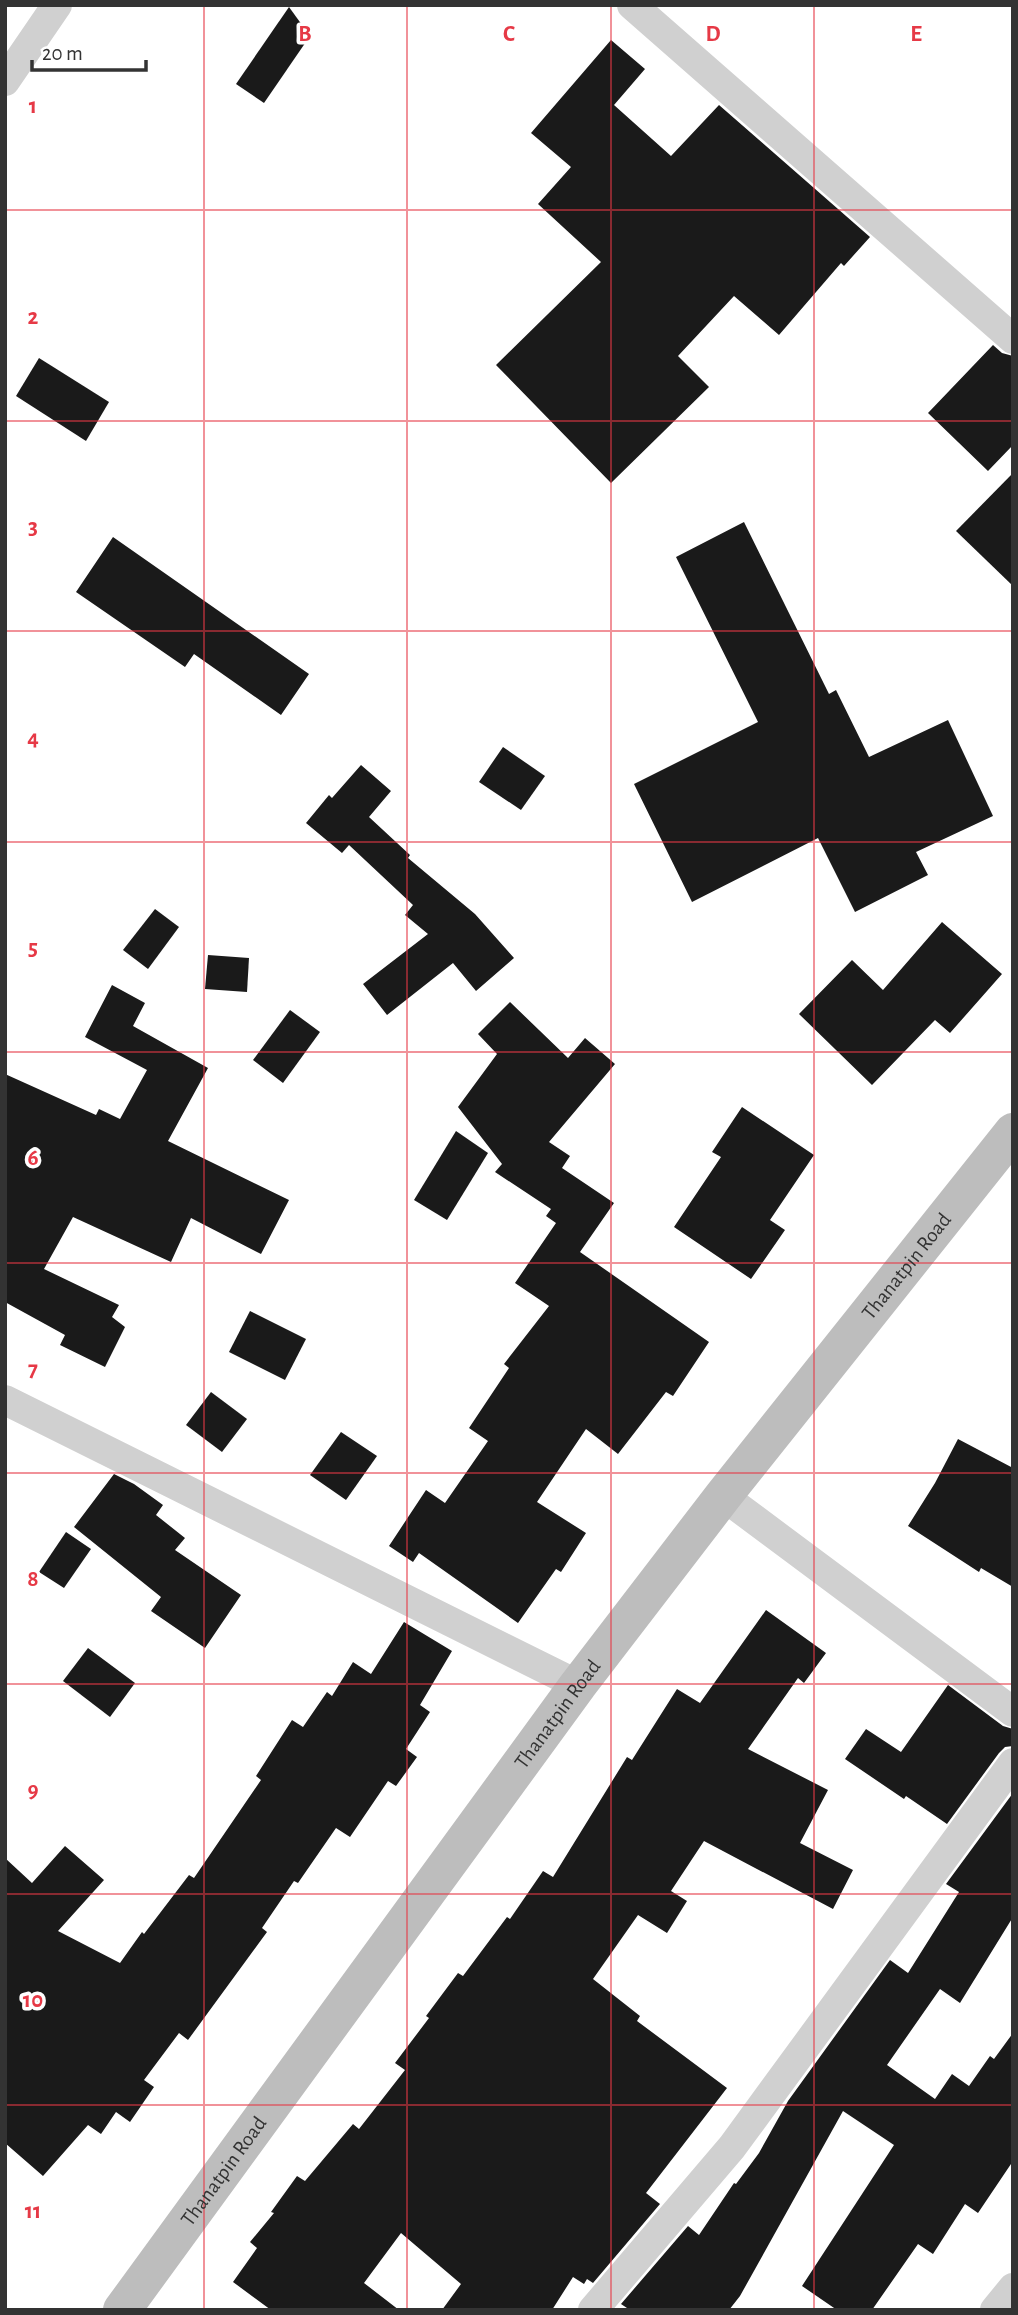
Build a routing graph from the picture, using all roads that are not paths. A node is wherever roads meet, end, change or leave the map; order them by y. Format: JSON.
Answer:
{"nodes":[{"id":1,"x":57,"y":5,"type":"edge"},
{"id":2,"x":632,"y":5,"type":"edge"},
{"id":3,"x":5,"y":81,"type":"edge"},
{"id":4,"x":1013,"y":339,"type":"edge"},
{"id":5,"x":1013,"y":1132,"type":"edge"},
{"id":6,"x":5,"y":1400,"type":"edge"},
{"id":7,"x":723,"y":1496,"type":"junction"},
{"id":8,"x":578,"y":1685,"type":"junction"},
{"id":9,"x":1013,"y":1712,"type":"edge"},
{"id":10,"x":1013,"y":1763,"type":"edge"},
{"id":11,"x":1013,"y":2288,"type":"edge"},
{"id":12,"x":122,"y":2310,"type":"edge"},
{"id":13,"x":593,"y":2310,"type":"edge"},
{"id":14,"x":995,"y":2310,"type":"edge"}],
"edges":[{"from":1,"to":3,"type":"street"},
{"from":2,"to":4,"type":"street"},
{"from":5,"to":7,"type":"main road","name":"Thanatpin Road"},
{"from":6,"to":8,"type":"street"},
{"from":7,"to":8,"type":"main road","name":"Thanatpin Road"},
{"from":7,"to":9,"type":"street"},
{"from":8,"to":12,"type":"main road","name":"Thanatpin Road"},
{"from":10,"to":13,"type":"street"},
{"from":11,"to":14,"type":"street"}]}
